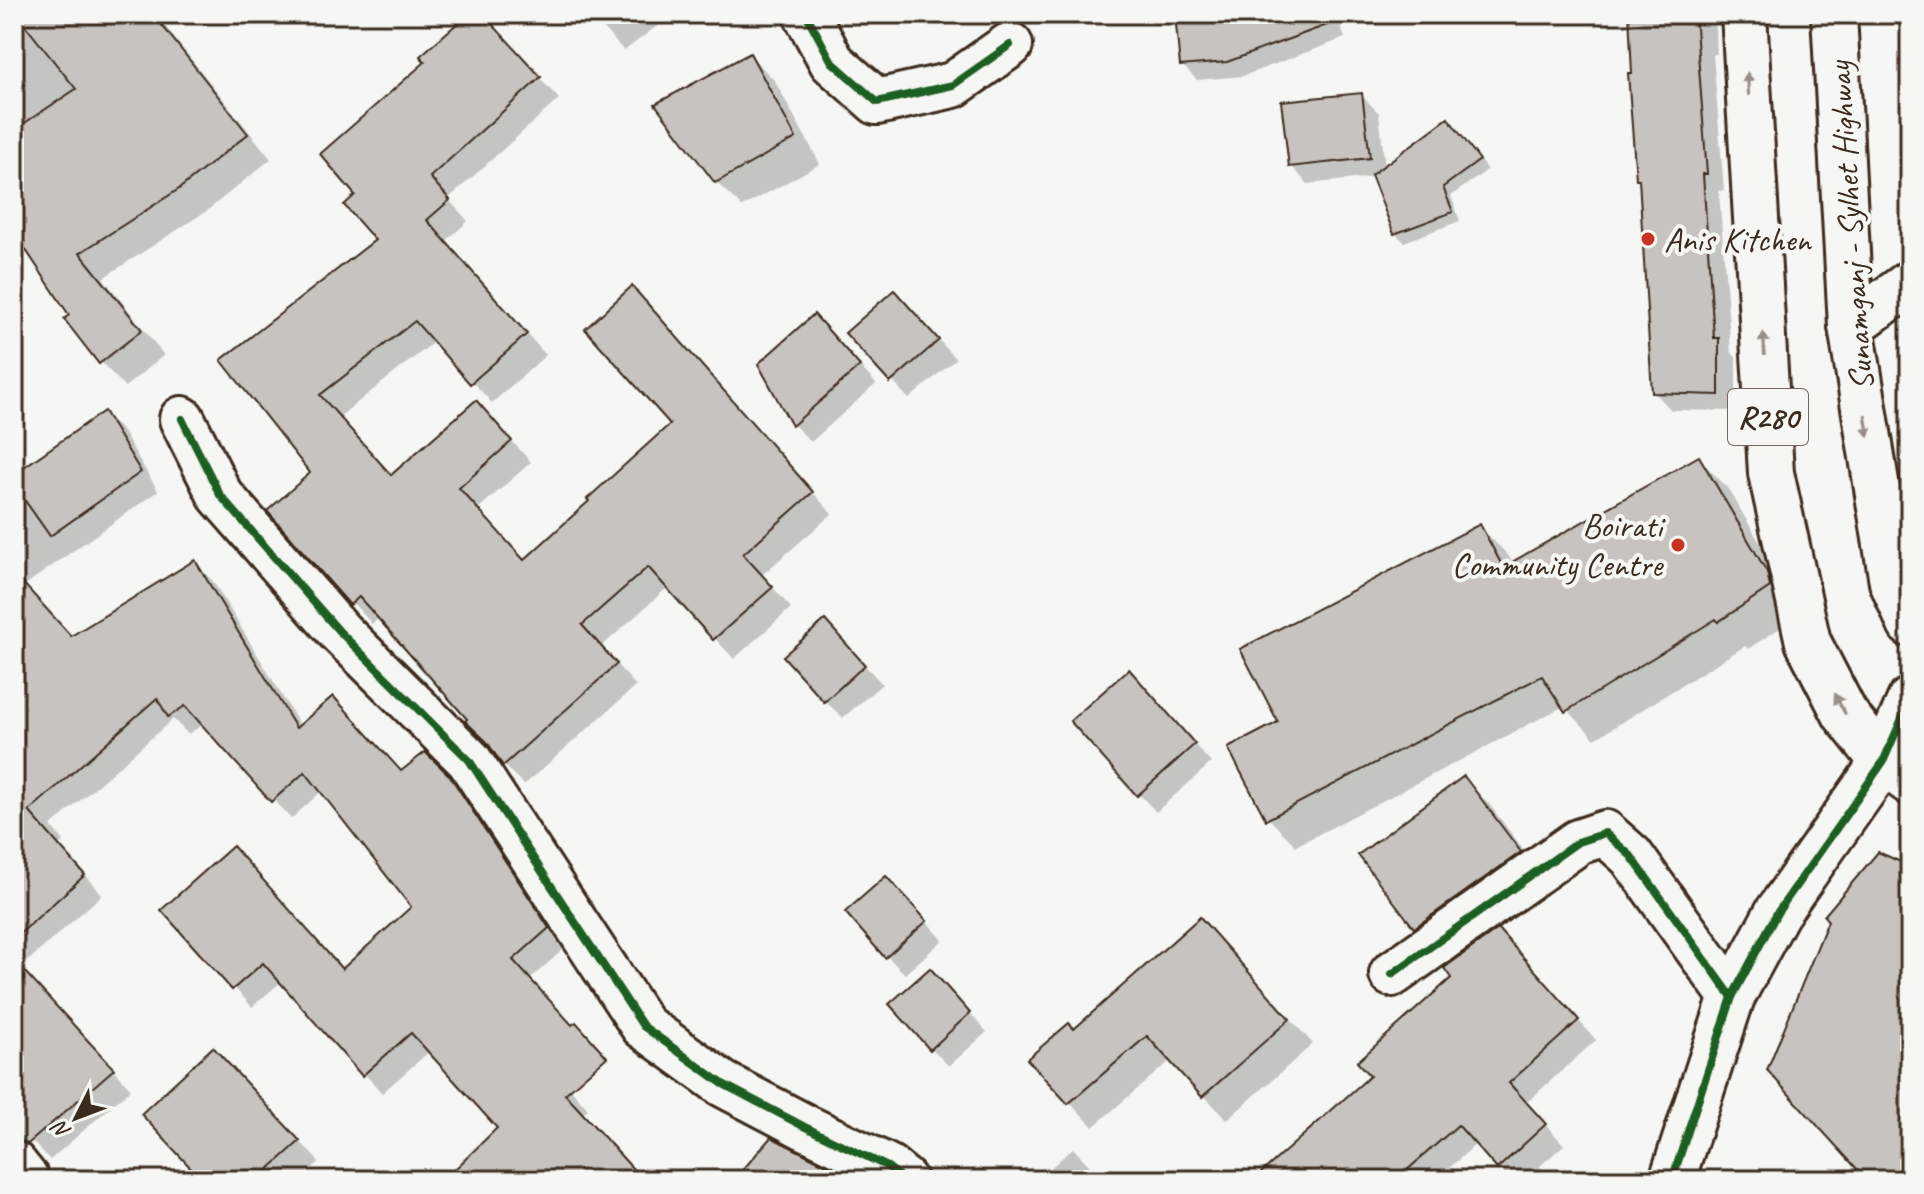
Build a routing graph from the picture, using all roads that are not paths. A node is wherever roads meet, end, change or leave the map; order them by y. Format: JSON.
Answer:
{"nodes":[{"id":1,"x":806,"y":14,"type":"edge"},
{"id":2,"x":1744,"y":14,"type":"edge"},
{"id":3,"x":1834,"y":14,"type":"edge"},
{"id":4,"x":1010,"y":45,"type":"dead end"},
{"id":5,"x":1910,"y":283,"type":"edge"},
{"id":6,"x":1851,"y":326,"type":"junction"},
{"id":7,"x":182,"y":419,"type":"dead end"},
{"id":8,"x":1901,"y":574,"type":"edge"},
{"id":9,"x":1910,"y":624,"type":"edge"},
{"id":10,"x":1910,"y":700,"type":"edge"},
{"id":11,"x":1896,"y":772,"type":"edge"},
{"id":12,"x":1392,"y":974,"type":"dead end"},
{"id":13,"x":1732,"y":997,"type":"junction"},
{"id":14,"x":14,"y":1164,"type":"edge"},
{"id":15,"x":27,"y":1180,"type":"edge"},
{"id":16,"x":904,"y":1180,"type":"edge"},
{"id":17,"x":1672,"y":1180,"type":"edge"}],
"edges":[{"from":1,"to":4,"type":"street"},
{"from":11,"to":2,"type":"street","number":"R280","one_way":true},
{"from":3,"to":6,"type":"street","name":"Sunamganj - Sylhet Highway"},
{"from":5,"to":6,"type":"street"},
{"from":6,"to":8,"type":"street","name":"Sunamganj - Sylhet Highway","one_way":true},
{"from":7,"to":16,"type":"street"},
{"from":8,"to":9,"type":"street","name":"Sunamganj - Sylhet Highway"},
{"from":10,"to":11,"type":"street"},
{"from":11,"to":13,"type":"street"},
{"from":12,"to":13,"type":"street"},
{"from":13,"to":17,"type":"street"},
{"from":14,"to":15,"type":"street"}]}
